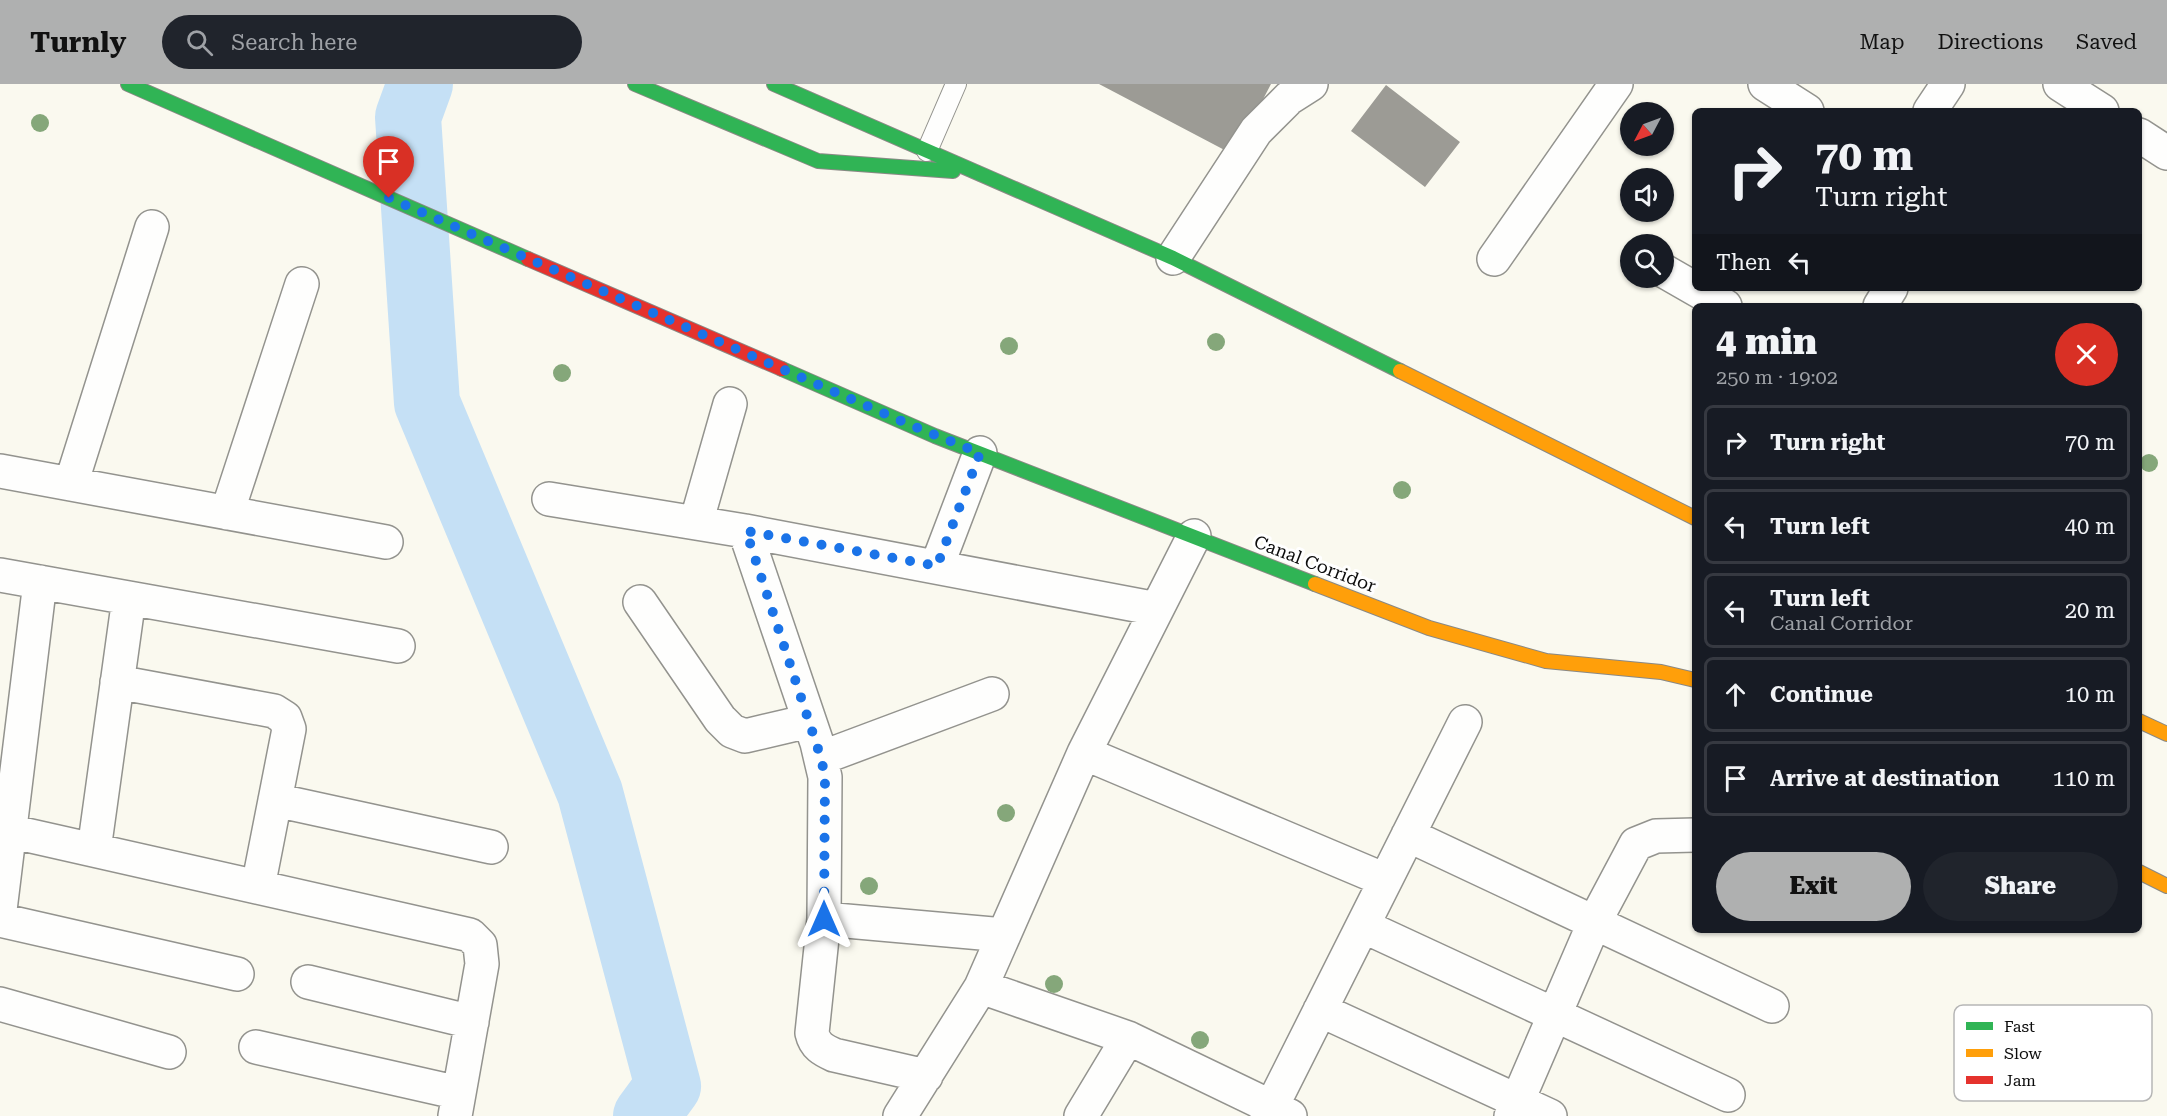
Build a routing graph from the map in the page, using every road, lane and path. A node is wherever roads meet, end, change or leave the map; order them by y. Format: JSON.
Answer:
{"nodes":[{"id":1,"x":128,"y":84,"type":"edge"},
{"id":2,"x":635,"y":84,"type":"edge"},
{"id":3,"x":774,"y":84,"type":"edge"},
{"id":4,"x":956,"y":84,"type":"edge"},
{"id":5,"x":1311,"y":84,"type":"edge"},
{"id":6,"x":1616,"y":84,"type":"edge"},
{"id":7,"x":1765,"y":84,"type":"edge"},
{"id":8,"x":1948,"y":84,"type":"edge"},
{"id":9,"x":2060,"y":84,"type":"edge"},
{"id":10,"x":1800,"y":108,"type":"edge"},
{"id":11,"x":1932,"y":108,"type":"edge"},
{"id":12,"x":2097,"y":108,"type":"edge"},
{"id":13,"x":2142,"y":137,"type":"edge"},
{"id":14,"x":927,"y":151,"type":"junction"},
{"id":15,"x":2167,"y":153,"type":"edge"},
{"id":16,"x":975,"y":172,"type":"junction"},
{"id":17,"x":152,"y":227,"type":"dead end"},
{"id":18,"x":1173,"y":258,"type":"junction"},
{"id":19,"x":1494,"y":259,"type":"dead end"},
{"id":20,"x":1674,"y":276,"type":"edge"},
{"id":21,"x":302,"y":284,"type":"dead end"},
{"id":22,"x":1692,"y":286,"type":"edge"},
{"id":23,"x":1701,"y":291,"type":"edge"},
{"id":24,"x":1720,"y":303,"type":"edge"},
{"id":25,"x":730,"y":404,"type":"dead end"},
{"id":26,"x":980,"y":453,"type":"junction"},
{"id":27,"x":0,"y":471,"type":"edge"},
{"id":28,"x":71,"y":484,"type":"junction"},
{"id":29,"x":549,"y":500,"type":"dead end"},
{"id":30,"x":227,"y":513,"type":"junction"},
{"id":31,"x":1692,"y":517,"type":"edge"},
{"id":32,"x":696,"y":523,"type":"junction"},
{"id":33,"x":746,"y":531,"type":"junction"},
{"id":34,"x":1194,"y":536,"type":"junction"},
{"id":35,"x":386,"y":542,"type":"dead end"},
{"id":36,"x":937,"y":566,"type":"junction"},
{"id":37,"x":0,"y":575,"type":"edge"},
{"id":38,"x":40,"y":582,"type":"junction"},
{"id":39,"x":129,"y":598,"type":"junction"},
{"id":40,"x":640,"y":602,"type":"dead end"},
{"id":41,"x":1157,"y":609,"type":"junction"},
{"id":42,"x":398,"y":646,"type":"dead end"},
{"id":43,"x":1692,"y":679,"type":"edge"},
{"id":44,"x":117,"y":682,"type":"junction"},
{"id":45,"x":992,"y":694,"type":"dead end"},
{"id":46,"x":809,"y":721,"type":"junction"},
{"id":47,"x":1465,"y":722,"type":"dead end"},
{"id":48,"x":2142,"y":723,"type":"edge"},
{"id":49,"x":2167,"y":734,"type":"edge"},
{"id":50,"x":1084,"y":753,"type":"junction"},
{"id":51,"x":821,"y":758,"type":"junction"},
{"id":52,"x":275,"y":800,"type":"junction"},
{"id":53,"x":9,"y":831,"type":"junction"},
{"id":54,"x":1408,"y":835,"type":"junction"},
{"id":55,"x":1692,"y":835,"type":"edge"},
{"id":56,"x":491,"y":847,"type":"dead end"},
{"id":57,"x":94,"y":850,"type":"junction"},
{"id":58,"x":2142,"y":874,"type":"edge"},
{"id":59,"x":1385,"y":880,"type":"junction"},
{"id":60,"x":2167,"y":886,"type":"edge"},
{"id":61,"x":258,"y":887,"type":"junction"},
{"id":62,"x":0,"y":910,"type":"edge"},
{"id":63,"x":824,"y":919,"type":"junction"},
{"id":64,"x":0,"y":920,"type":"edge"},
{"id":65,"x":1595,"y":921,"type":"junction"},
{"id":66,"x":1363,"y":926,"type":"junction"},
{"id":67,"x":1004,"y":935,"type":"junction"},
{"id":68,"x":237,"y":974,"type":"dead end"},
{"id":69,"x":308,"y":982,"type":"dead end"},
{"id":70,"x":981,"y":987,"type":"junction"},
{"id":71,"x":0,"y":1004,"type":"edge"},
{"id":72,"x":1772,"y":1006,"type":"dead end"},
{"id":73,"x":1320,"y":1010,"type":"junction"},
{"id":74,"x":1555,"y":1014,"type":"junction"},
{"id":75,"x":472,"y":1022,"type":"junction"},
{"id":76,"x":1128,"y":1038,"type":"junction"},
{"id":77,"x":256,"y":1047,"type":"dead end"},
{"id":78,"x":169,"y":1053,"type":"dead end"},
{"id":79,"x":926,"y":1076,"type":"junction"},
{"id":80,"x":1728,"y":1095,"type":"dead end"},
{"id":81,"x":457,"y":1105,"type":"edge"},
{"id":82,"x":1514,"y":1109,"type":"edge"},
{"id":83,"x":1276,"y":1113,"type":"edge"},
{"id":84,"x":900,"y":1116,"type":"edge"},
{"id":85,"x":1081,"y":1116,"type":"edge"},
{"id":86,"x":1550,"y":1116,"type":"edge"}],
"edges":[{"from":1,"to":26,"type":"main road","name":"Canal Corridor"},
{"from":2,"to":16,"type":"main road"},
{"from":3,"to":14,"type":"main road"},
{"from":4,"to":14,"type":"lane"},
{"from":5,"to":18,"type":"street"},
{"from":6,"to":19,"type":"street"},
{"from":7,"to":10,"type":"street"},
{"from":8,"to":11,"type":"street"},
{"from":9,"to":12,"type":"street"},
{"from":13,"to":15,"type":"street"},
{"from":14,"to":16,"type":"main road"},
{"from":16,"to":18,"type":"main road"},
{"from":17,"to":28,"type":"street"},
{"from":18,"to":31,"type":"main road"},
{"from":20,"to":22,"type":"street"},
{"from":21,"to":30,"type":"street"},
{"from":23,"to":24,"type":"street"},
{"from":25,"to":32,"type":"street"},
{"from":26,"to":34,"type":"main road","name":"Canal Corridor"},
{"from":26,"to":36,"type":"street"},
{"from":27,"to":28,"type":"street"},
{"from":28,"to":30,"type":"street"},
{"from":29,"to":32,"type":"street"},
{"from":30,"to":35,"type":"street"},
{"from":32,"to":33,"type":"street"},
{"from":33,"to":36,"type":"street"},
{"from":33,"to":46,"type":"street"},
{"from":34,"to":41,"type":"street"},
{"from":34,"to":43,"type":"main road","name":"Canal Corridor"},
{"from":36,"to":41,"type":"street"},
{"from":37,"to":38,"type":"street"},
{"from":38,"to":39,"type":"street"},
{"from":38,"to":53,"type":"street"},
{"from":39,"to":42,"type":"street"},
{"from":39,"to":44,"type":"street"},
{"from":40,"to":46,"type":"street"},
{"from":41,"to":50,"type":"street"},
{"from":44,"to":52,"type":"street"},
{"from":44,"to":57,"type":"street"},
{"from":45,"to":51,"type":"street"},
{"from":46,"to":51,"type":"street"},
{"from":47,"to":54,"type":"street"},
{"from":48,"to":49,"type":"main road"},
{"from":50,"to":59,"type":"street"},
{"from":50,"to":67,"type":"street"},
{"from":51,"to":63,"type":"street"},
{"from":52,"to":56,"type":"street"},
{"from":52,"to":61,"type":"street"},
{"from":53,"to":57,"type":"street"},
{"from":53,"to":62,"type":"street"},
{"from":54,"to":59,"type":"street"},
{"from":54,"to":65,"type":"street"},
{"from":55,"to":65,"type":"street"},
{"from":57,"to":61,"type":"street"},
{"from":58,"to":60,"type":"main road"},
{"from":59,"to":66,"type":"street"},
{"from":61,"to":75,"type":"street"},
{"from":63,"to":67,"type":"street"},
{"from":63,"to":79,"type":"street"},
{"from":64,"to":68,"type":"street"},
{"from":65,"to":72,"type":"street"},
{"from":65,"to":74,"type":"street"},
{"from":66,"to":73,"type":"street"},
{"from":66,"to":74,"type":"street"},
{"from":67,"to":70,"type":"street"},
{"from":69,"to":75,"type":"street"},
{"from":70,"to":76,"type":"street"},
{"from":70,"to":79,"type":"street"},
{"from":71,"to":78,"type":"street"},
{"from":73,"to":82,"type":"street"},
{"from":73,"to":83,"type":"street"},
{"from":74,"to":80,"type":"street"},
{"from":74,"to":82,"type":"street"},
{"from":75,"to":81,"type":"street"},
{"from":76,"to":83,"type":"street"},
{"from":76,"to":85,"type":"street"},
{"from":77,"to":81,"type":"street"},
{"from":79,"to":84,"type":"street"},
{"from":82,"to":86,"type":"street"}]}
